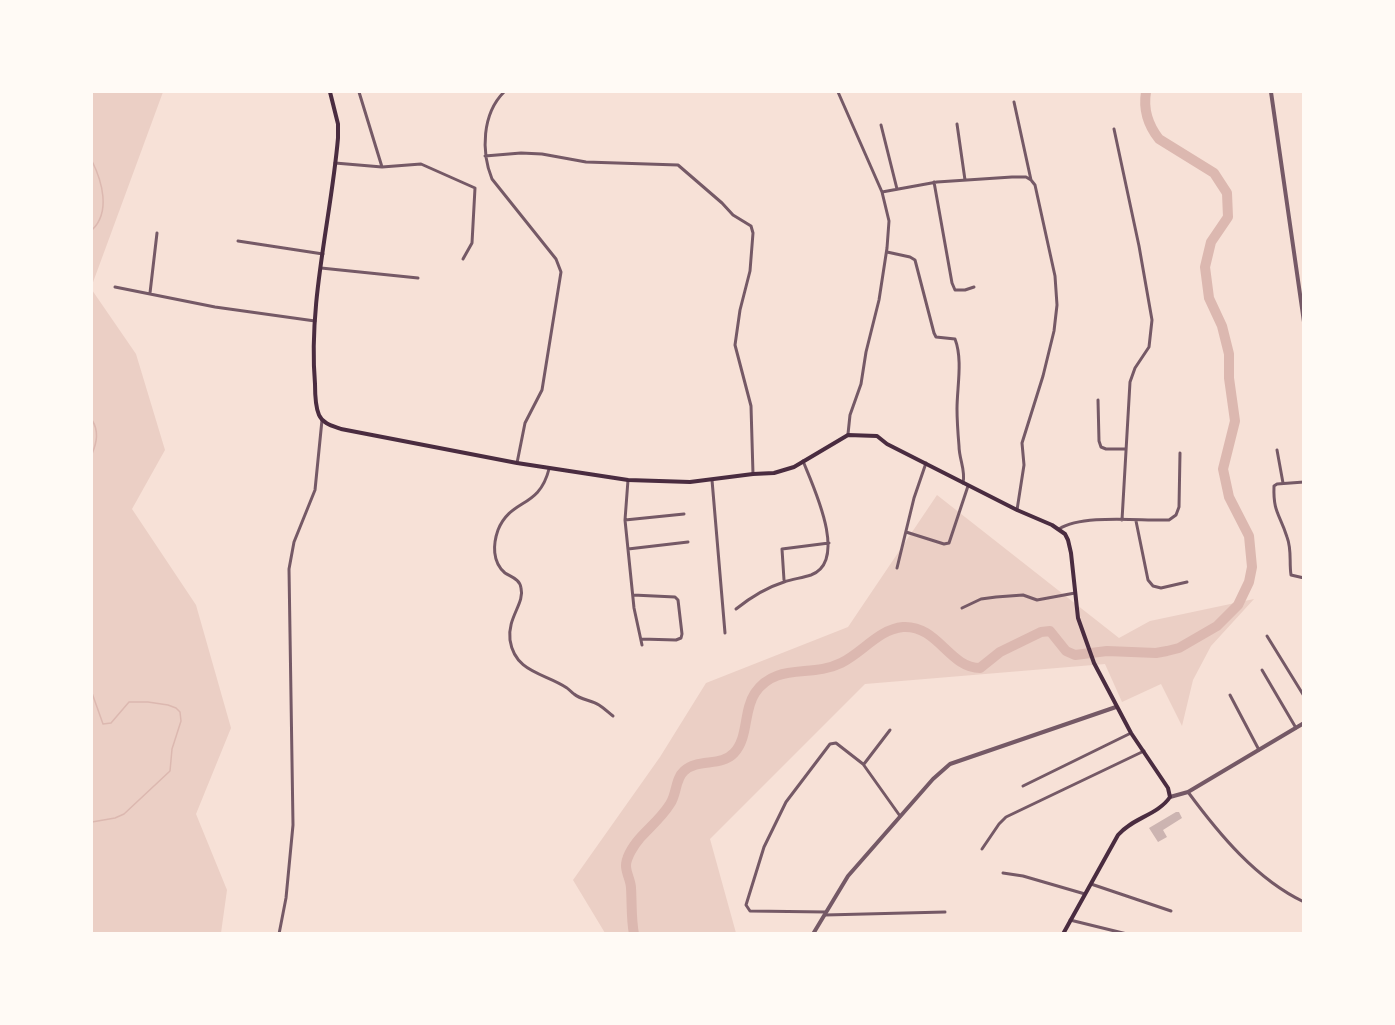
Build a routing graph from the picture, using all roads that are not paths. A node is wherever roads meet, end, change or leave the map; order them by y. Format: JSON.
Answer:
{"nodes":[{"id":1,"x":330,"y":92,"type":"edge"},
{"id":2,"x":359,"y":92,"type":"edge"},
{"id":3,"x":504,"y":92,"type":"edge"},
{"id":4,"x":838,"y":92,"type":"edge"},
{"id":5,"x":1271,"y":92,"type":"edge"},
{"id":6,"x":1014,"y":102,"type":"dead end"},
{"id":7,"x":957,"y":124,"type":"dead end"},
{"id":8,"x":881,"y":125,"type":"dead end"},
{"id":9,"x":1113,"y":129,"type":"dead end"},
{"id":10,"x":485,"y":156,"type":"junction"},
{"id":11,"x":335,"y":163,"type":"junction"},
{"id":12,"x":382,"y":167,"type":"junction"},
{"id":13,"x":965,"y":180,"type":"junction"},
{"id":14,"x":1031,"y":180,"type":"junction"},
{"id":15,"x":934,"y":182,"type":"junction"},
{"id":16,"x":897,"y":189,"type":"junction"},
{"id":17,"x":882,"y":192,"type":"junction"},
{"id":18,"x":157,"y":233,"type":"dead end"},
{"id":19,"x":238,"y":241,"type":"dead end"},
{"id":20,"x":887,"y":252,"type":"junction"},
{"id":21,"x":323,"y":254,"type":"junction"},
{"id":22,"x":463,"y":258,"type":"dead end"},
{"id":23,"x":321,"y":268,"type":"junction"},
{"id":24,"x":418,"y":278,"type":"dead end"},
{"id":25,"x":115,"y":287,"type":"dead end"},
{"id":26,"x":974,"y":287,"type":"dead end"},
{"id":27,"x":150,"y":294,"type":"junction"},
{"id":28,"x":316,"y":321,"type":"junction"},
{"id":29,"x":1304,"y":322,"type":"edge"},
{"id":30,"x":1098,"y":400,"type":"dead end"},
{"id":31,"x":322,"y":420,"type":"junction"},
{"id":32,"x":848,"y":435,"type":"junction"},
{"id":33,"x":1126,"y":449,"type":"junction"},
{"id":34,"x":1277,"y":450,"type":"dead end"},
{"id":35,"x":1180,"y":453,"type":"dead end"},
{"id":36,"x":804,"y":461,"type":"junction"},
{"id":37,"x":517,"y":463,"type":"junction"},
{"id":38,"x":926,"y":463,"type":"junction"},
{"id":39,"x":549,"y":469,"type":"junction"},
{"id":40,"x":753,"y":474,"type":"junction"},
{"id":41,"x":628,"y":480,"type":"junction"},
{"id":42,"x":712,"y":480,"type":"junction"},
{"id":43,"x":1304,"y":482,"type":"edge"},
{"id":44,"x":963,"y":483,"type":"junction"},
{"id":45,"x":1283,"y":483,"type":"junction"},
{"id":46,"x":968,"y":486,"type":"junction"},
{"id":47,"x":1017,"y":510,"type":"junction"},
{"id":48,"x":684,"y":514,"type":"dead end"},
{"id":49,"x":625,"y":520,"type":"junction"},
{"id":50,"x":1122,"y":520,"type":"junction"},
{"id":51,"x":1136,"y":521,"type":"junction"},
{"id":52,"x":1059,"y":529,"type":"junction"},
{"id":53,"x":906,"y":532,"type":"junction"},
{"id":54,"x":688,"y":542,"type":"dead end"},
{"id":55,"x":829,"y":543,"type":"junction"},
{"id":56,"x":628,"y":549,"type":"junction"},
{"id":57,"x":897,"y":568,"type":"dead end"},
{"id":58,"x":1304,"y":578,"type":"edge"},
{"id":59,"x":784,"y":581,"type":"junction"},
{"id":60,"x":1187,"y":582,"type":"dead end"},
{"id":61,"x":1075,"y":593,"type":"junction"},
{"id":62,"x":633,"y":595,"type":"junction"},
{"id":63,"x":962,"y":608,"type":"dead end"},
{"id":64,"x":736,"y":609,"type":"dead end"},
{"id":65,"x":725,"y":633,"type":"dead end"},
{"id":66,"x":1267,"y":636,"type":"dead end"},
{"id":67,"x":641,"y":639,"type":"junction"},
{"id":68,"x":642,"y":645,"type":"dead end"},
{"id":69,"x":1262,"y":670,"type":"dead end"},
{"id":70,"x":1230,"y":695,"type":"dead end"},
{"id":71,"x":1304,"y":696,"type":"edge"},
{"id":72,"x":1116,"y":707,"type":"junction"},
{"id":73,"x":613,"y":716,"type":"dead end"},
{"id":74,"x":1304,"y":723,"type":"edge"},
{"id":75,"x":1296,"y":728,"type":"junction"},
{"id":76,"x":890,"y":730,"type":"dead end"},
{"id":77,"x":1131,"y":733,"type":"junction"},
{"id":78,"x":1259,"y":750,"type":"junction"},
{"id":79,"x":1144,"y":751,"type":"junction"},
{"id":80,"x":863,"y":764,"type":"junction"},
{"id":81,"x":1023,"y":786,"type":"dead end"},
{"id":82,"x":1188,"y":792,"type":"junction"},
{"id":83,"x":1170,"y":797,"type":"junction"},
{"id":84,"x":900,"y":816,"type":"junction"},
{"id":85,"x":982,"y":849,"type":"dead end"},
{"id":86,"x":1003,"y":873,"type":"dead end"},
{"id":87,"x":1091,"y":884,"type":"junction"},
{"id":88,"x":1085,"y":894,"type":"junction"},
{"id":89,"x":1304,"y":902,"type":"edge"},
{"id":90,"x":1171,"y":911,"type":"dead end"},
{"id":91,"x":945,"y":912,"type":"dead end"},
{"id":92,"x":826,"y":913,"type":"junction"},
{"id":93,"x":1070,"y":920,"type":"junction"},
{"id":94,"x":279,"y":933,"type":"edge"},
{"id":95,"x":813,"y":933,"type":"edge"},
{"id":96,"x":1063,"y":933,"type":"edge"},
{"id":97,"x":1127,"y":933,"type":"edge"}],
"edges":[{"from":1,"to":11,"type":"main road"},
{"from":2,"to":12,"type":"street"},
{"from":3,"to":10,"type":"street"},
{"from":4,"to":17,"type":"street"},
{"from":5,"to":29,"type":"street"},
{"from":6,"to":14,"type":"street"},
{"from":7,"to":13,"type":"street"},
{"from":8,"to":16,"type":"street"},
{"from":9,"to":33,"type":"street"},
{"from":10,"to":37,"type":"street"},
{"from":10,"to":40,"type":"street"},
{"from":11,"to":12,"type":"street"},
{"from":11,"to":21,"type":"main road"},
{"from":12,"to":22,"type":"street"},
{"from":13,"to":14,"type":"street"},
{"from":13,"to":15,"type":"street"},
{"from":14,"to":47,"type":"street"},
{"from":15,"to":16,"type":"street"},
{"from":15,"to":26,"type":"street"},
{"from":16,"to":17,"type":"street"},
{"from":17,"to":20,"type":"street"},
{"from":18,"to":27,"type":"street"},
{"from":19,"to":21,"type":"street"},
{"from":20,"to":32,"type":"street"},
{"from":20,"to":44,"type":"street"},
{"from":21,"to":23,"type":"main road"},
{"from":23,"to":24,"type":"street"},
{"from":23,"to":28,"type":"main road"},
{"from":25,"to":27,"type":"street"},
{"from":27,"to":28,"type":"street"},
{"from":28,"to":31,"type":"main road"},
{"from":30,"to":33,"type":"street"},
{"from":31,"to":37,"type":"main road"},
{"from":31,"to":94,"type":"street"},
{"from":32,"to":36,"type":"main road"},
{"from":32,"to":38,"type":"main road"},
{"from":33,"to":50,"type":"street"},
{"from":34,"to":45,"type":"street"},
{"from":35,"to":51,"type":"street"},
{"from":36,"to":40,"type":"main road"},
{"from":36,"to":55,"type":"street"},
{"from":37,"to":39,"type":"main road"},
{"from":38,"to":44,"type":"main road"},
{"from":38,"to":53,"type":"street"},
{"from":39,"to":41,"type":"main road"},
{"from":39,"to":73,"type":"street"},
{"from":40,"to":42,"type":"main road"},
{"from":41,"to":42,"type":"main road"},
{"from":41,"to":49,"type":"street"},
{"from":42,"to":65,"type":"street"},
{"from":43,"to":45,"type":"street"},
{"from":44,"to":46,"type":"main road"},
{"from":45,"to":58,"type":"street"},
{"from":46,"to":47,"type":"main road"},
{"from":46,"to":53,"type":"street"},
{"from":47,"to":52,"type":"main road"},
{"from":48,"to":49,"type":"street"},
{"from":49,"to":56,"type":"street"},
{"from":50,"to":51,"type":"street"},
{"from":50,"to":52,"type":"street"},
{"from":51,"to":60,"type":"street"},
{"from":52,"to":61,"type":"main road"},
{"from":53,"to":57,"type":"street"},
{"from":54,"to":56,"type":"street"},
{"from":55,"to":59,"type":"street"},
{"from":55,"to":59,"type":"street"},
{"from":56,"to":62,"type":"street"},
{"from":59,"to":64,"type":"street"},
{"from":61,"to":63,"type":"street"},
{"from":61,"to":72,"type":"main road"},
{"from":62,"to":67,"type":"street"},
{"from":62,"to":67,"type":"street"},
{"from":66,"to":71,"type":"street"},
{"from":67,"to":68,"type":"street"},
{"from":69,"to":75,"type":"street"},
{"from":70,"to":78,"type":"street"},
{"from":72,"to":77,"type":"main road"},
{"from":72,"to":84,"type":"street"},
{"from":74,"to":75,"type":"street"},
{"from":75,"to":78,"type":"street"},
{"from":76,"to":80,"type":"street"},
{"from":77,"to":79,"type":"main road"},
{"from":77,"to":81,"type":"street"},
{"from":78,"to":82,"type":"street"},
{"from":79,"to":83,"type":"main road"},
{"from":79,"to":85,"type":"street"},
{"from":80,"to":84,"type":"street"},
{"from":80,"to":92,"type":"street"},
{"from":82,"to":83,"type":"street"},
{"from":82,"to":89,"type":"street"},
{"from":83,"to":87,"type":"main road"},
{"from":84,"to":92,"type":"street"},
{"from":86,"to":88,"type":"street"},
{"from":87,"to":88,"type":"main road"},
{"from":87,"to":90,"type":"street"},
{"from":88,"to":93,"type":"main road"},
{"from":91,"to":92,"type":"street"},
{"from":92,"to":95,"type":"street"},
{"from":93,"to":96,"type":"main road"},
{"from":93,"to":97,"type":"street"}]}
